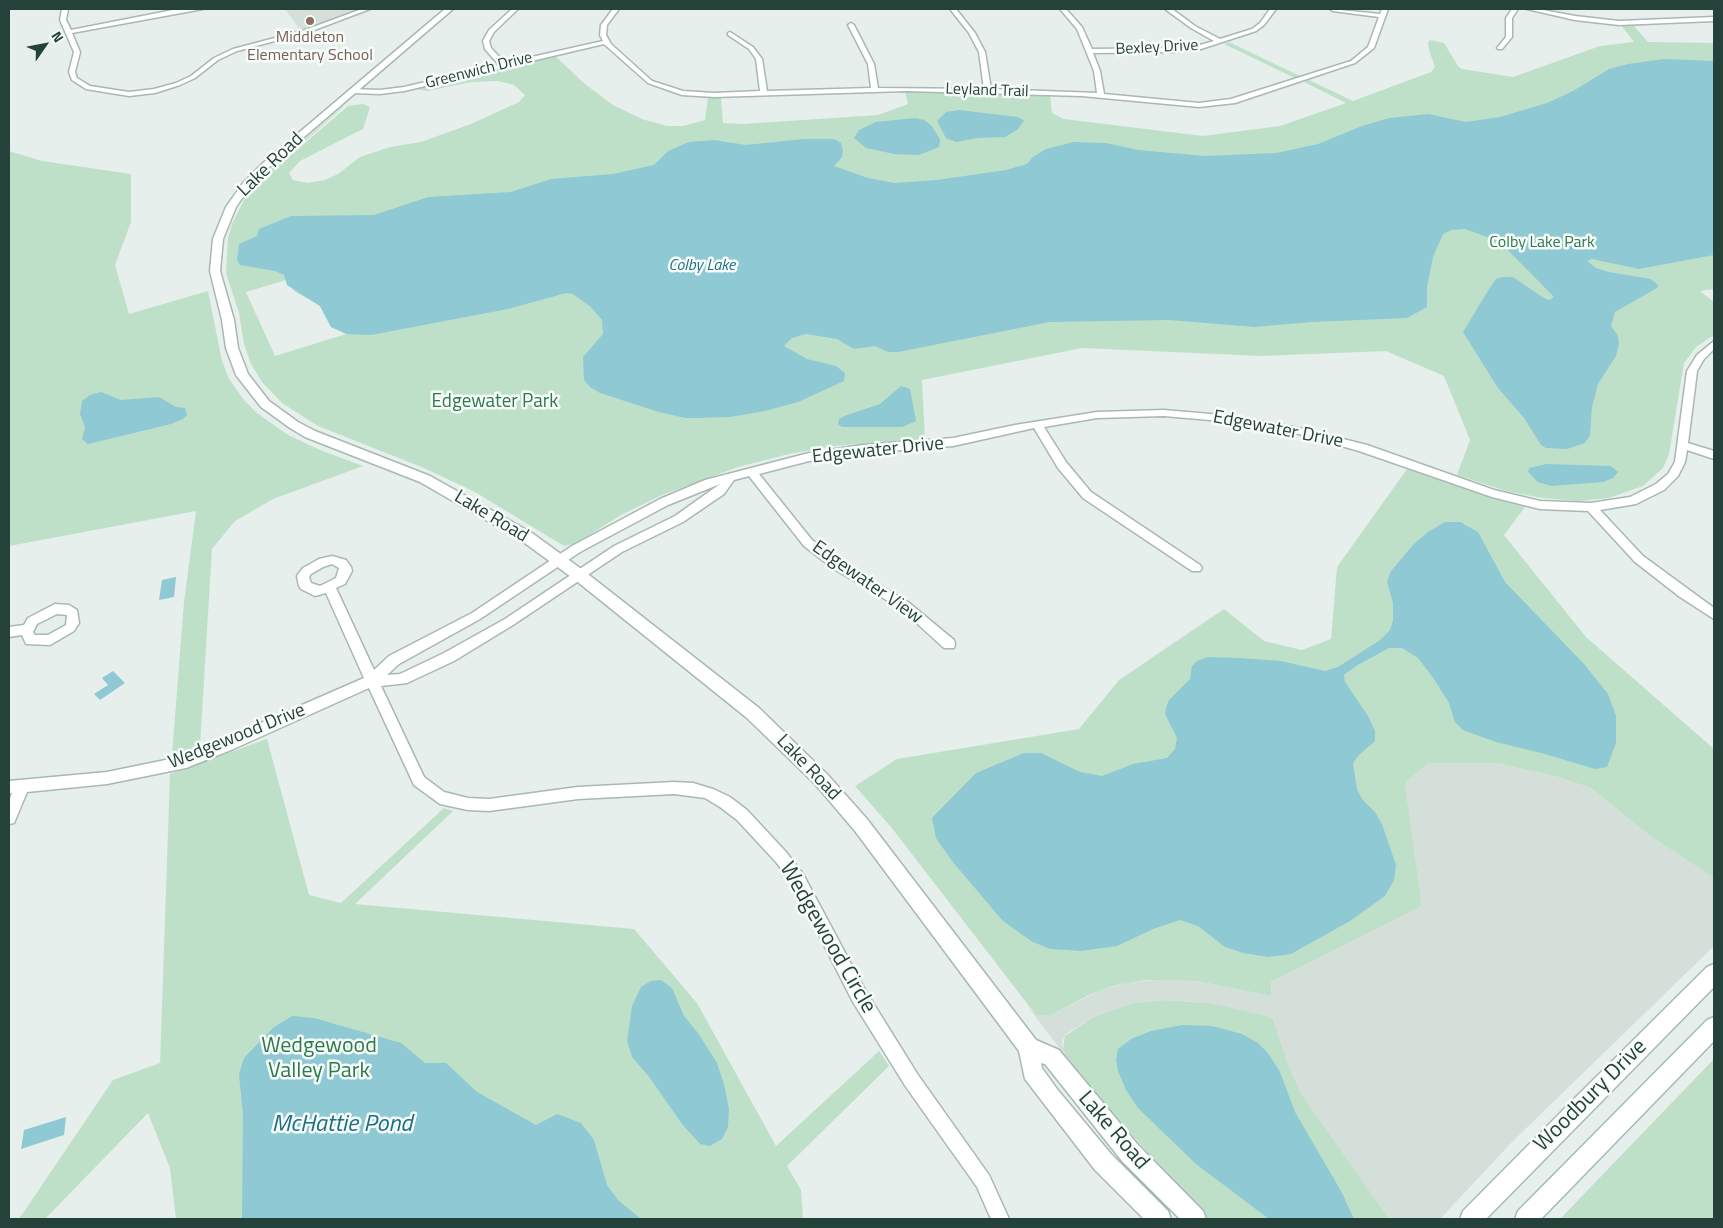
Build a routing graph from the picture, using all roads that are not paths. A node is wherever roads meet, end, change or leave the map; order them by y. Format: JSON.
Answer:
{"nodes":[{"id":1,"x":65,"y":9,"type":"edge"},
{"id":2,"x":184,"y":9,"type":"edge"},
{"id":3,"x":200,"y":9,"type":"edge"},
{"id":4,"x":367,"y":9,"type":"edge"},
{"id":5,"x":449,"y":9,"type":"edge"},
{"id":6,"x":515,"y":9,"type":"edge"},
{"id":7,"x":616,"y":9,"type":"edge"},
{"id":8,"x":953,"y":9,"type":"edge"},
{"id":9,"x":1064,"y":9,"type":"edge"},
{"id":10,"x":1168,"y":9,"type":"edge"},
{"id":11,"x":1273,"y":9,"type":"edge"},
{"id":12,"x":1333,"y":9,"type":"edge"},
{"id":13,"x":1515,"y":9,"type":"edge"},
{"id":14,"x":1530,"y":9,"type":"edge"},
{"id":15,"x":1383,"y":12,"type":"edge"},
{"id":16,"x":1714,"y":19,"type":"edge"},
{"id":17,"x":850,"y":25,"type":"dead end"},
{"id":18,"x":69,"y":32,"type":"junction"},
{"id":19,"x":730,"y":34,"type":"dead end"},
{"id":20,"x":606,"y":42,"type":"junction"},
{"id":21,"x":1221,"y":42,"type":"junction"},
{"id":22,"x":1500,"y":48,"type":"dead end"},
{"id":23,"x":1089,"y":51,"type":"junction"},
{"id":24,"x":503,"y":65,"type":"junction"},
{"id":25,"x":875,"y":88,"type":"junction"},
{"id":26,"x":352,"y":91,"type":"junction"},
{"id":27,"x":988,"y":91,"type":"junction"},
{"id":28,"x":764,"y":93,"type":"junction"},
{"id":29,"x":1101,"y":96,"type":"junction"},
{"id":30,"x":1714,"y":344,"type":"edge"},
{"id":31,"x":1037,"y":424,"type":"junction"},
{"id":32,"x":1682,"y":445,"type":"junction"},
{"id":33,"x":1714,"y":455,"type":"edge"},
{"id":34,"x":751,"y":472,"type":"junction"},
{"id":35,"x":729,"y":480,"type":"junction"},
{"id":36,"x":1591,"y":507,"type":"junction"},
{"id":37,"x":559,"y":559,"type":"junction"},
{"id":38,"x":1196,"y":568,"type":"dead end"},
{"id":39,"x":579,"y":575,"type":"junction"},
{"id":40,"x":330,"y":588,"type":"dead end"},
{"id":41,"x":1714,"y":614,"type":"edge"},
{"id":42,"x":28,"y":629,"type":"dead end"},
{"id":43,"x":9,"y":632,"type":"edge"},
{"id":44,"x":949,"y":644,"type":"dead end"},
{"id":45,"x":371,"y":680,"type":"junction"},
{"id":46,"x":16,"y":787,"type":"edge"},
{"id":47,"x":9,"y":818,"type":"edge"},
{"id":48,"x":1714,"y":974,"type":"edge"},
{"id":49,"x":1714,"y":1027,"type":"edge"},
{"id":50,"x":1028,"y":1047,"type":"junction"},
{"id":51,"x":1000,"y":1219,"type":"edge"},
{"id":52,"x":1160,"y":1219,"type":"edge"},
{"id":53,"x":1195,"y":1219,"type":"edge"},
{"id":54,"x":1471,"y":1219,"type":"edge"},
{"id":55,"x":1526,"y":1219,"type":"edge"}],
"edges":[{"from":1,"to":18,"type":"street"},
{"from":2,"to":3,"type":"street"},
{"from":2,"to":18,"type":"street"},
{"from":4,"to":18,"type":"street"},
{"from":5,"to":26,"type":"street","name":"Lake Road"},
{"from":6,"to":24,"type":"street"},
{"from":7,"to":20,"type":"street"},
{"from":8,"to":27,"type":"street"},
{"from":9,"to":23,"type":"street"},
{"from":10,"to":21,"type":"street"},
{"from":11,"to":21,"type":"street","name":"Bexley Drive"},
{"from":12,"to":15,"type":"street"},
{"from":13,"to":22,"type":"street"},
{"from":14,"to":16,"type":"street"},
{"from":15,"to":29,"type":"street","name":"Leyland Trail"},
{"from":17,"to":25,"type":"street"},
{"from":19,"to":28,"type":"street"},
{"from":20,"to":24,"type":"street","name":"Greenwich Drive"},
{"from":20,"to":28,"type":"street","name":"Leyland Trail"},
{"from":21,"to":23,"type":"street","name":"Bexley Drive"},
{"from":23,"to":29,"type":"street"},
{"from":24,"to":26,"type":"street","name":"Greenwich Drive"},
{"from":25,"to":27,"type":"street","name":"Leyland Trail"},
{"from":25,"to":28,"type":"street","name":"Leyland Trail"},
{"from":26,"to":37,"type":"street","name":"Lake Road"},
{"from":27,"to":29,"type":"street","name":"Leyland Trail"},
{"from":30,"to":32,"type":"street","name":"Edgewater Drive"},
{"from":31,"to":34,"type":"street","name":"Edgewater Drive"},
{"from":31,"to":36,"type":"street","name":"Edgewater Drive"},
{"from":31,"to":38,"type":"street"},
{"from":32,"to":33,"type":"street"},
{"from":32,"to":36,"type":"street","name":"Edgewater Drive"},
{"from":34,"to":35,"type":"street","name":"Edgewater Drive"},
{"from":34,"to":44,"type":"street","name":"Edgewater View"},
{"from":35,"to":37,"type":"street","name":"Edgewater Drive"},
{"from":35,"to":39,"type":"street","name":"Edgewater Drive"},
{"from":36,"to":41,"type":"street"},
{"from":37,"to":39,"type":"street","name":"Lake Road"},
{"from":37,"to":45,"type":"street","name":"Wedgewood Drive"},
{"from":39,"to":45,"type":"street","name":"Wedgewood Drive"},
{"from":39,"to":50,"type":"street","name":"Lake Road"},
{"from":40,"to":45,"type":"street","name":"Wedgewood Circle"},
{"from":42,"to":43,"type":"street"},
{"from":45,"to":46,"type":"street","name":"Wedgewood Drive"},
{"from":45,"to":51,"type":"street","name":"Wedgewood Circle"},
{"from":46,"to":47,"type":"street"},
{"from":48,"to":54,"type":"street","name":"Woodbury Drive"},
{"from":49,"to":55,"type":"street","name":"Woodbury Drive"},
{"from":50,"to":52,"type":"street","name":"Lake Road"},
{"from":50,"to":53,"type":"street","name":"Lake Road"}]}
